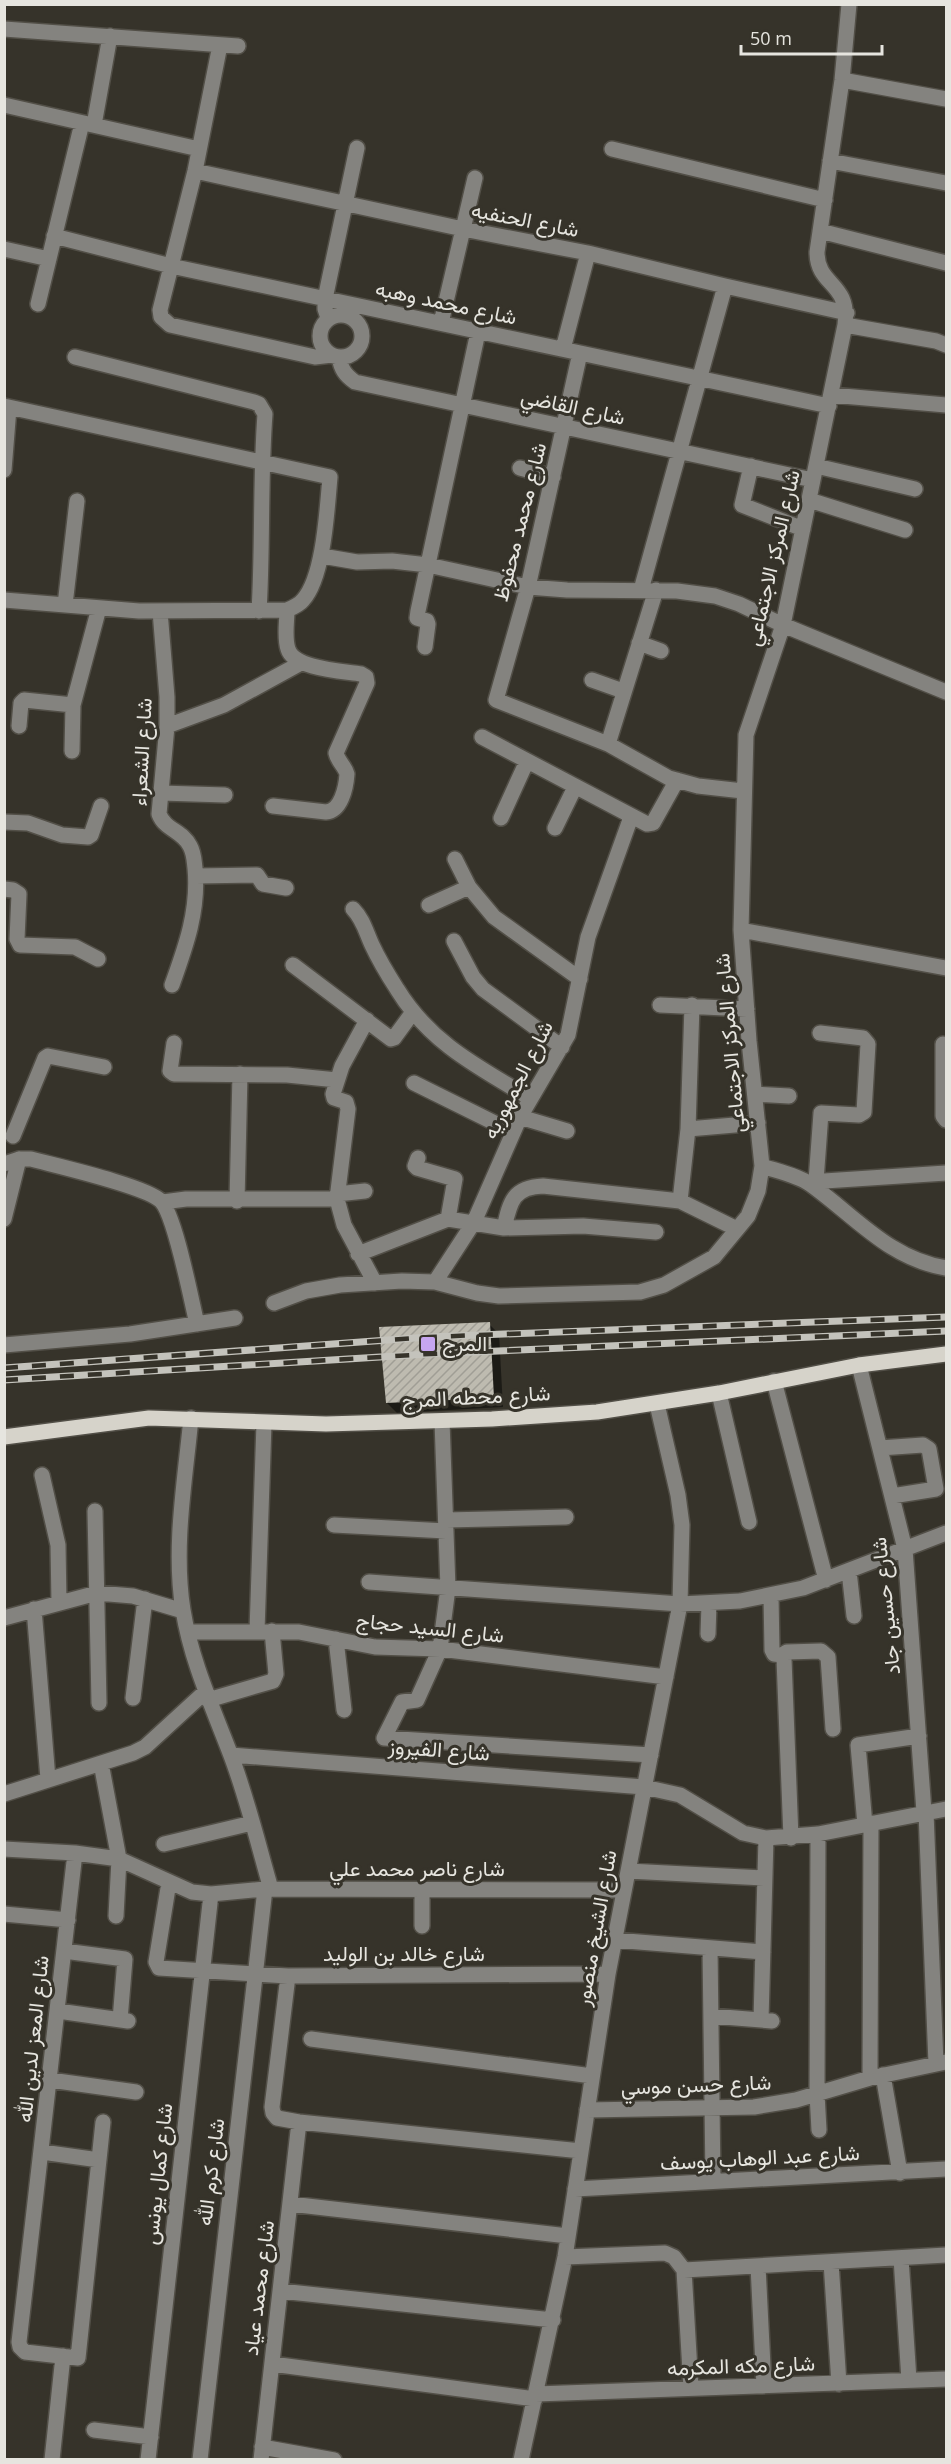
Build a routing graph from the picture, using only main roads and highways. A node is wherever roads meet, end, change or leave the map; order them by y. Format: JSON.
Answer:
{"nodes":[{"id":1,"x":946,"y":1354,"type":"edge"},
{"id":2,"x":4,"y":1437,"type":"edge"}],
"edges":[{"from":1,"to":2,"type":"main road","name":"شارع محطه المرج"}]}
